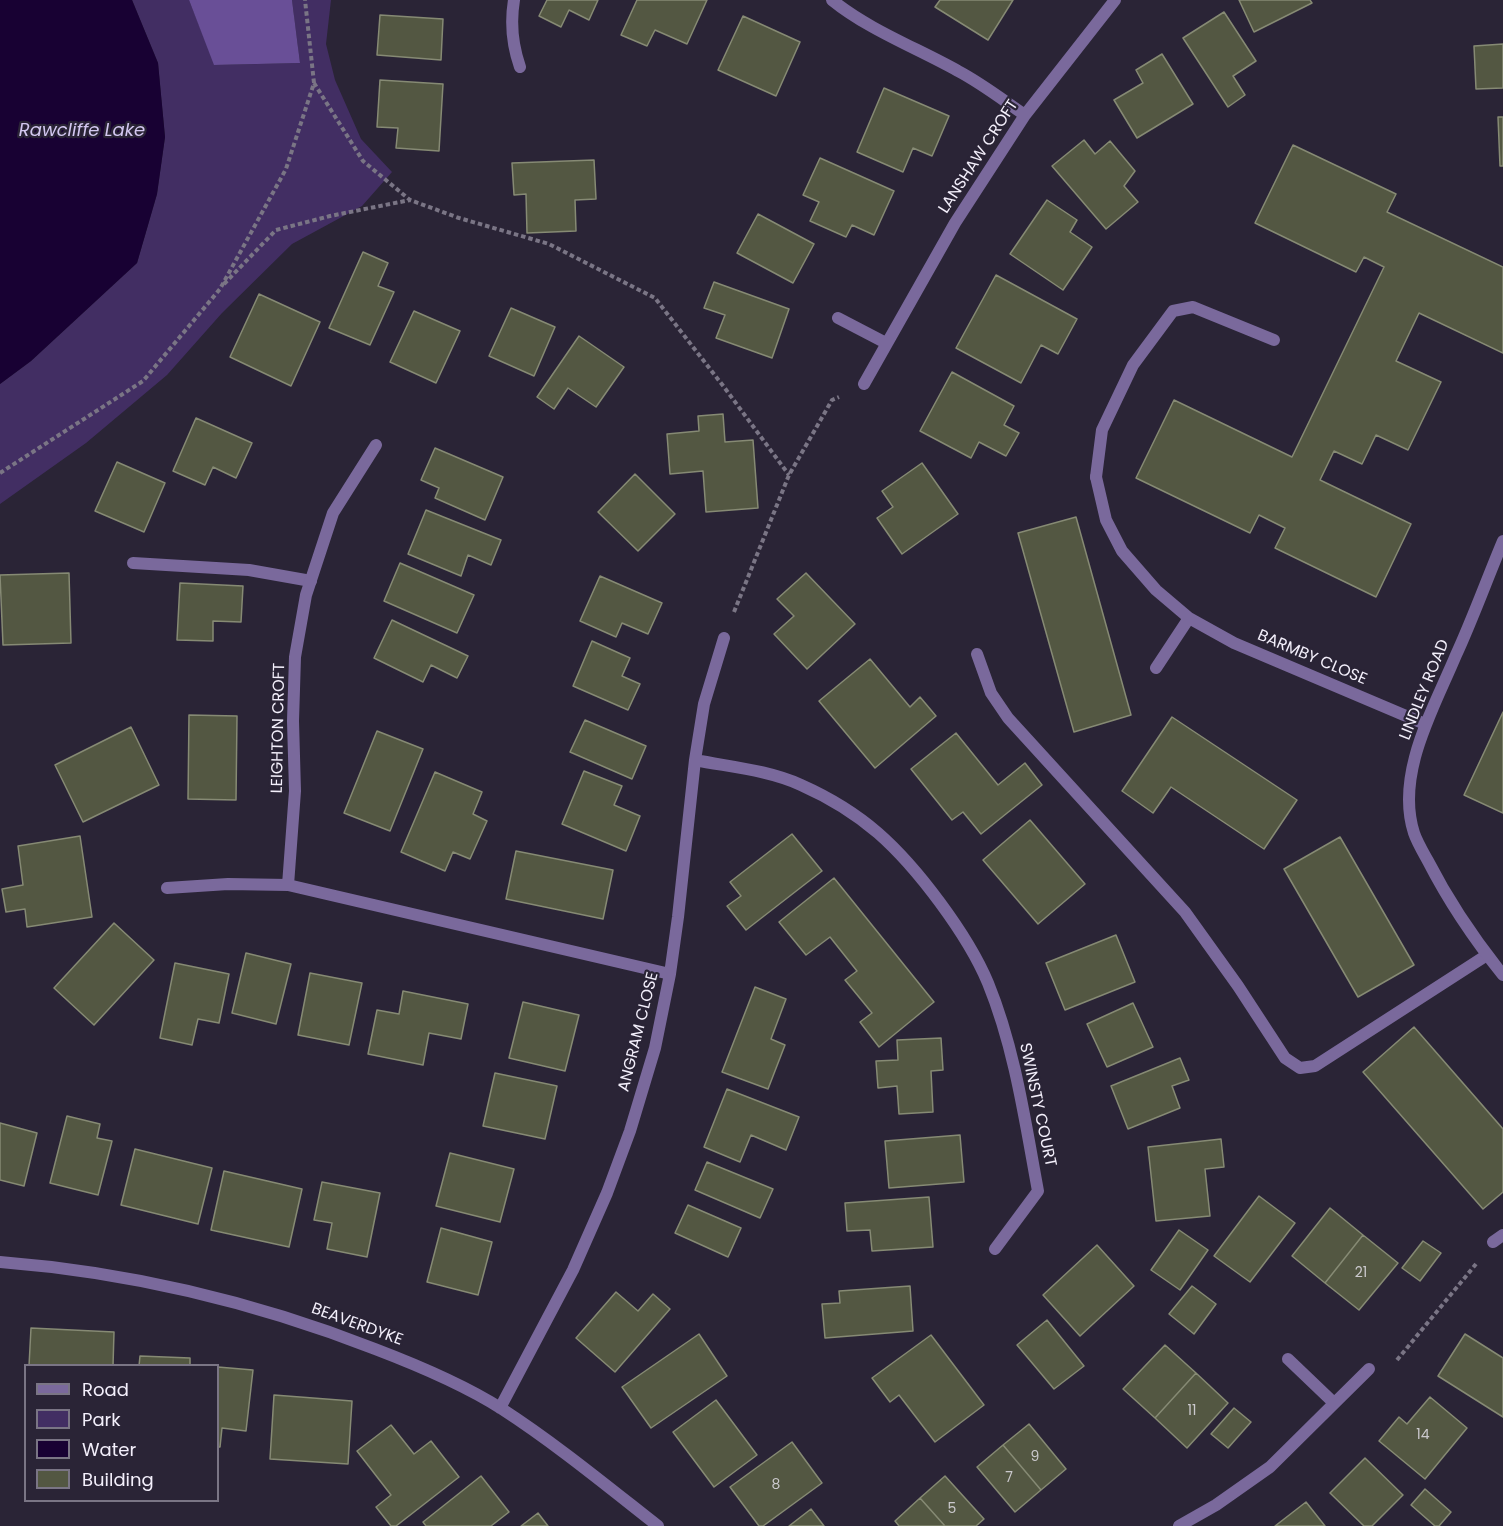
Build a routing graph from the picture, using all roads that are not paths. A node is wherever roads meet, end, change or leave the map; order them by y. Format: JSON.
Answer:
{"nodes":[{"id":1,"x":514,"y":0,"type":"edge"},
{"id":2,"x":832,"y":0,"type":"edge"},
{"id":3,"x":1115,"y":0,"type":"edge"},
{"id":4,"x":520,"y":67,"type":"dead end"},
{"id":5,"x":1024,"y":115,"type":"junction"},
{"id":6,"x":838,"y":318,"type":"dead end"},
{"id":7,"x":1274,"y":340,"type":"dead end"},
{"id":8,"x":886,"y":343,"type":"junction"},
{"id":9,"x":864,"y":384,"type":"road end"},
{"id":10,"x":376,"y":445,"type":"dead end"},
{"id":11,"x":1503,"y":542,"type":"edge"},
{"id":12,"x":133,"y":563,"type":"dead end"},
{"id":13,"x":311,"y":581,"type":"junction"},
{"id":14,"x":1188,"y":618,"type":"junction"},
{"id":15,"x":724,"y":638,"type":"road end"},
{"id":16,"x":977,"y":654,"type":"dead end"},
{"id":17,"x":1156,"y":668,"type":"dead end"},
{"id":18,"x":1425,"y":723,"type":"junction"},
{"id":19,"x":695,"y":760,"type":"junction"},
{"id":20,"x":288,"y":885,"type":"junction"},
{"id":21,"x":167,"y":888,"type":"dead end"},
{"id":22,"x":1487,"y":955,"type":"junction"},
{"id":23,"x":670,"y":974,"type":"junction"},
{"id":24,"x":1503,"y":975,"type":"edge"},
{"id":25,"x":995,"y":1249,"type":"dead end"},
{"id":26,"x":0,"y":1262,"type":"edge"},
{"id":27,"x":1288,"y":1359,"type":"dead end"},
{"id":28,"x":1369,"y":1369,"type":"road end"},
{"id":29,"x":1334,"y":1403,"type":"junction"},
{"id":30,"x":500,"y":1408,"type":"junction"},
{"id":31,"x":658,"y":1526,"type":"edge"},
{"id":32,"x":1179,"y":1526,"type":"edge"}],
"edges":[{"from":1,"to":4,"type":"street"},
{"from":2,"to":5,"type":"street"},
{"from":3,"to":5,"type":"street","name":"LANSHAW CROFT"},
{"from":5,"to":8,"type":"street","name":"LANSHAW CROFT"},
{"from":6,"to":8,"type":"street"},
{"from":7,"to":14,"type":"street","name":"BARMBY CLOSE"},
{"from":8,"to":9,"type":"street","name":"LANSHAW CROFT"},
{"from":10,"to":13,"type":"street","name":"LEIGHTON CROFT"},
{"from":11,"to":18,"type":"street","name":"LINDLEY ROAD"},
{"from":12,"to":13,"type":"street"},
{"from":13,"to":20,"type":"street","name":"LEIGHTON CROFT"},
{"from":14,"to":17,"type":"street"},
{"from":14,"to":18,"type":"street","name":"BARMBY CLOSE"},
{"from":15,"to":19,"type":"street","name":"ANGRAM CLOSE"},
{"from":16,"to":22,"type":"street"},
{"from":18,"to":22,"type":"street","name":"LINDLEY ROAD"},
{"from":19,"to":23,"type":"street","name":"ANGRAM CLOSE"},
{"from":19,"to":25,"type":"street","name":"SWINSTY COURT"},
{"from":20,"to":21,"type":"street"},
{"from":20,"to":23,"type":"street"},
{"from":22,"to":24,"type":"street","name":"LINDLEY ROAD"},
{"from":23,"to":30,"type":"street","name":"ANGRAM CLOSE"},
{"from":26,"to":30,"type":"street","name":"BEAVERDYKE"},
{"from":27,"to":29,"type":"street"},
{"from":28,"to":29,"type":"street"},
{"from":29,"to":32,"type":"street"},
{"from":30,"to":31,"type":"street","name":"BEAVERDYKE"}]}
